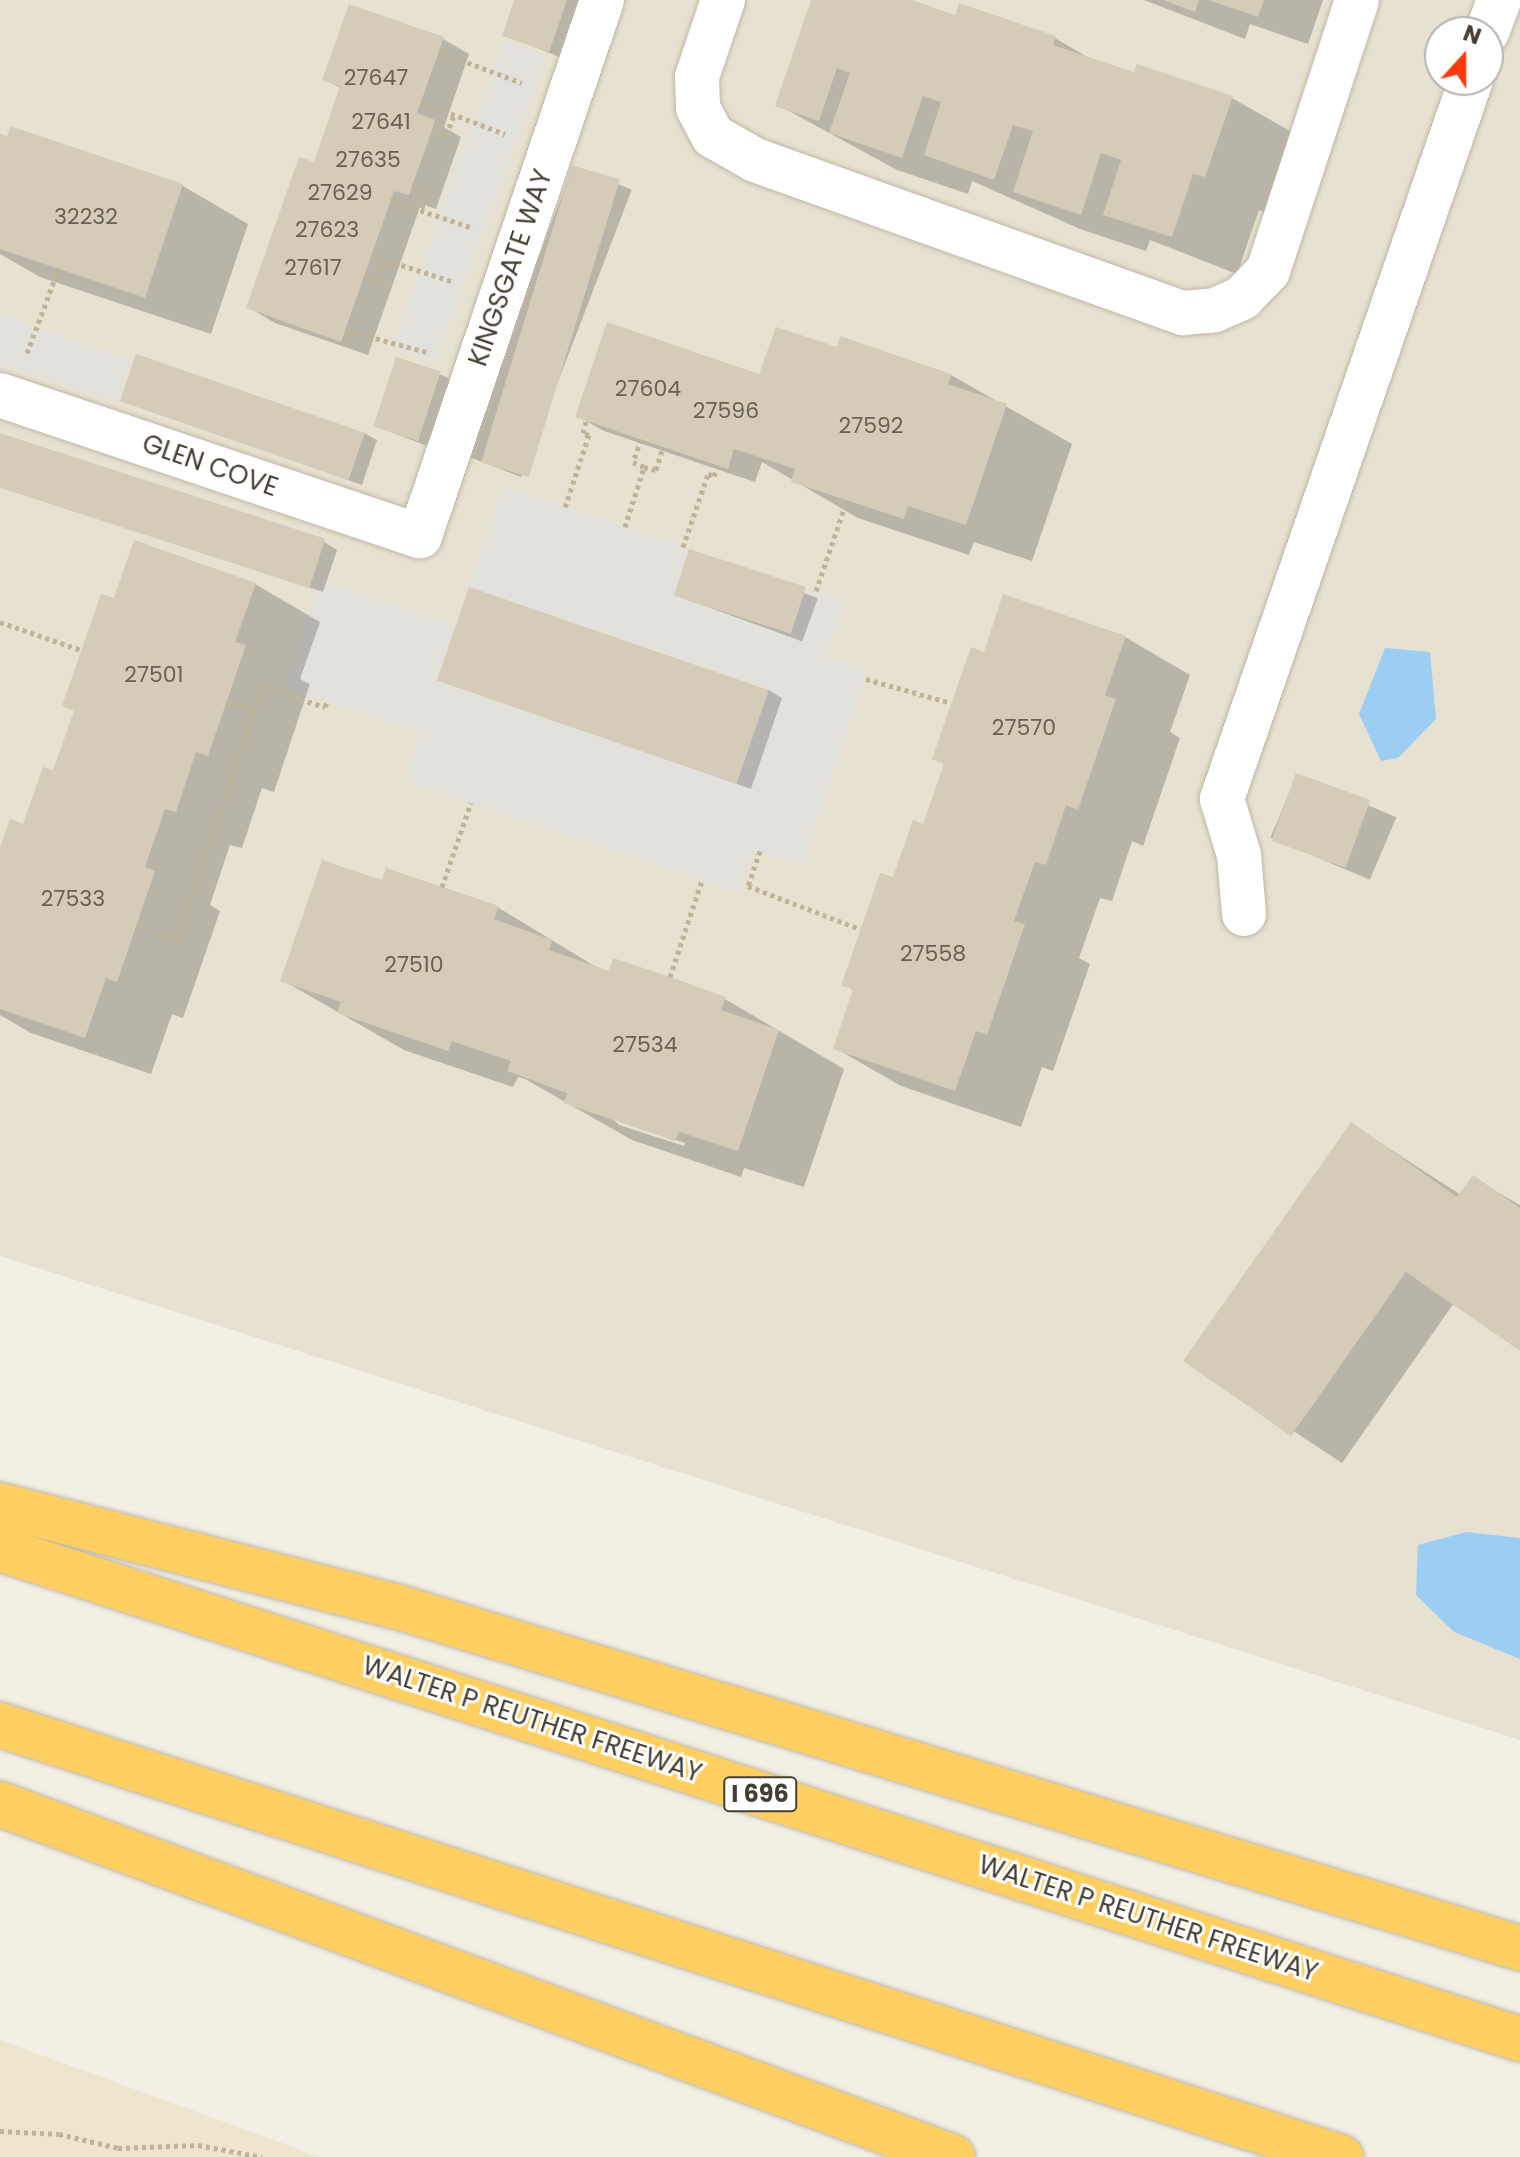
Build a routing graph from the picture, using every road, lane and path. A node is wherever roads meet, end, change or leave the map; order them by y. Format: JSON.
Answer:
{"nodes":[{"id":1,"x":602,"y":0,"type":"edge"},
{"id":2,"x":723,"y":0,"type":"edge"},
{"id":3,"x":1357,"y":0,"type":"edge"},
{"id":4,"x":440,"y":48,"type":"dead end"},
{"id":5,"x":1465,"y":96,"type":"edge"},
{"id":6,"x":568,"y":99,"type":"junction"},
{"id":7,"x":421,"y":102,"type":"dead end"},
{"id":8,"x":454,"y":115,"type":"junction"},
{"id":9,"x":432,"y":130,"type":"dead end"},
{"id":10,"x":550,"y":152,"type":"junction"},
{"id":11,"x":412,"y":184,"type":"dead end"},
{"id":12,"x":390,"y":200,"type":"dead end"},
{"id":13,"x":421,"y":210,"type":"junction"},
{"id":14,"x":519,"y":243,"type":"junction"},
{"id":15,"x":371,"y":255,"type":"dead end"},
{"id":16,"x":386,"y":259,"type":"junction"},
{"id":17,"x":59,"y":268,"type":"dead end"},
{"id":18,"x":364,"y":276,"type":"dead end"},
{"id":19,"x":501,"y":298,"type":"junction"},
{"id":20,"x":345,"y":330,"type":"dead end"},
{"id":21,"x":477,"y":368,"type":"junction"},
{"id":22,"x":4,"y":397,"type":"edge"},
{"id":23,"x":586,"y":421,"type":"dead end"},
{"id":24,"x":641,"y":439,"type":"dead end"},
{"id":25,"x":663,"y":447,"type":"dead end"},
{"id":26,"x":718,"y":465,"type":"dead end"},
{"id":27,"x":644,"y":467,"type":"junction"},
{"id":28,"x":847,"y":500,"type":"dead end"},
{"id":29,"x":565,"y":507,"type":"dead end"},
{"id":30,"x":625,"y":527,"type":"dead end"},
{"id":31,"x":420,"y":536,"type":"joint"},
{"id":32,"x":683,"y":547,"type":"dead end"},
{"id":33,"x":816,"y":591,"type":"dead end"},
{"id":34,"x":0,"y":622,"type":"edge"},
{"id":35,"x":81,"y":650,"type":"dead end"},
{"id":36,"x":866,"y":679,"type":"dead end"},
{"id":37,"x":227,"y":701,"type":"dead end"},
{"id":38,"x":327,"y":701,"type":"dead end"},
{"id":39,"x":951,"y":703,"type":"dead end"},
{"id":40,"x":255,"y":709,"type":"junction"},
{"id":41,"x":471,"y":803,"type":"dead end"},
{"id":42,"x":760,"y":851,"type":"dead end"},
{"id":43,"x":702,"y":880,"type":"dead end"},
{"id":44,"x":442,"y":887,"type":"dead end"},
{"id":45,"x":1244,"y":914,"type":"dead end"},
{"id":46,"x":136,"y":926,"type":"dead end"},
{"id":47,"x":860,"y":929,"type":"dead end"},
{"id":48,"x":670,"y":977,"type":"dead end"},
{"id":49,"x":0,"y":1505,"type":"edge"},
{"id":50,"x":0,"y":1549,"type":"edge"},
{"id":51,"x":0,"y":1725,"type":"edge"},
{"id":52,"x":0,"y":1804,"type":"edge"},
{"id":53,"x":1520,"y":1948,"type":"edge"},
{"id":54,"x":1520,"y":2039,"type":"edge"},
{"id":55,"x":0,"y":2131,"type":"edge"},
{"id":56,"x":262,"y":2157,"type":"edge"},
{"id":57,"x":953,"y":2157,"type":"edge"},
{"id":58,"x":1341,"y":2157,"type":"edge"}],
"edges":[{"from":1,"to":6,"type":"street","name":"KINGSGATE WAY"},
{"from":2,"to":3,"type":"street"},
{"from":4,"to":6,"type":"path"},
{"from":5,"to":45,"type":"street"},
{"from":6,"to":10,"type":"street","name":"KINGSGATE WAY"},
{"from":7,"to":8,"type":"path"},
{"from":8,"to":9,"type":"path"},
{"from":8,"to":10,"type":"path"},
{"from":10,"to":14,"type":"street","name":"KINGSGATE WAY"},
{"from":11,"to":13,"type":"path"},
{"from":12,"to":13,"type":"path"},
{"from":13,"to":14,"type":"path"},
{"from":14,"to":19,"type":"street","name":"KINGSGATE WAY"},
{"from":15,"to":16,"type":"path"},
{"from":16,"to":18,"type":"path"},
{"from":16,"to":19,"type":"path"},
{"from":17,"to":22,"type":"path"},
{"from":19,"to":21,"type":"street","name":"KINGSGATE WAY"},
{"from":20,"to":21,"type":"path"},
{"from":21,"to":31,"type":"street","name":"KINGSGATE WAY"},
{"from":22,"to":31,"type":"street","name":"GLEN COVE"},
{"from":23,"to":29,"type":"path"},
{"from":24,"to":27,"type":"path"},
{"from":25,"to":27,"type":"path"},
{"from":26,"to":32,"type":"path"},
{"from":27,"to":30,"type":"path"},
{"from":28,"to":33,"type":"path"},
{"from":34,"to":35,"type":"path"},
{"from":36,"to":39,"type":"path"},
{"from":37,"to":40,"type":"path"},
{"from":38,"to":40,"type":"path"},
{"from":40,"to":46,"type":"path"},
{"from":41,"to":44,"type":"path"},
{"from":42,"to":47,"type":"path"},
{"from":43,"to":48,"type":"path"},
{"from":49,"to":53,"type":"highway"},
{"from":50,"to":54,"type":"highway","name":"WALTER P REUTHER FREEWAY","number":"I 696"},
{"from":51,"to":58,"type":"highway"},
{"from":52,"to":57,"type":"highway"},
{"from":55,"to":56,"type":"path"}]}
